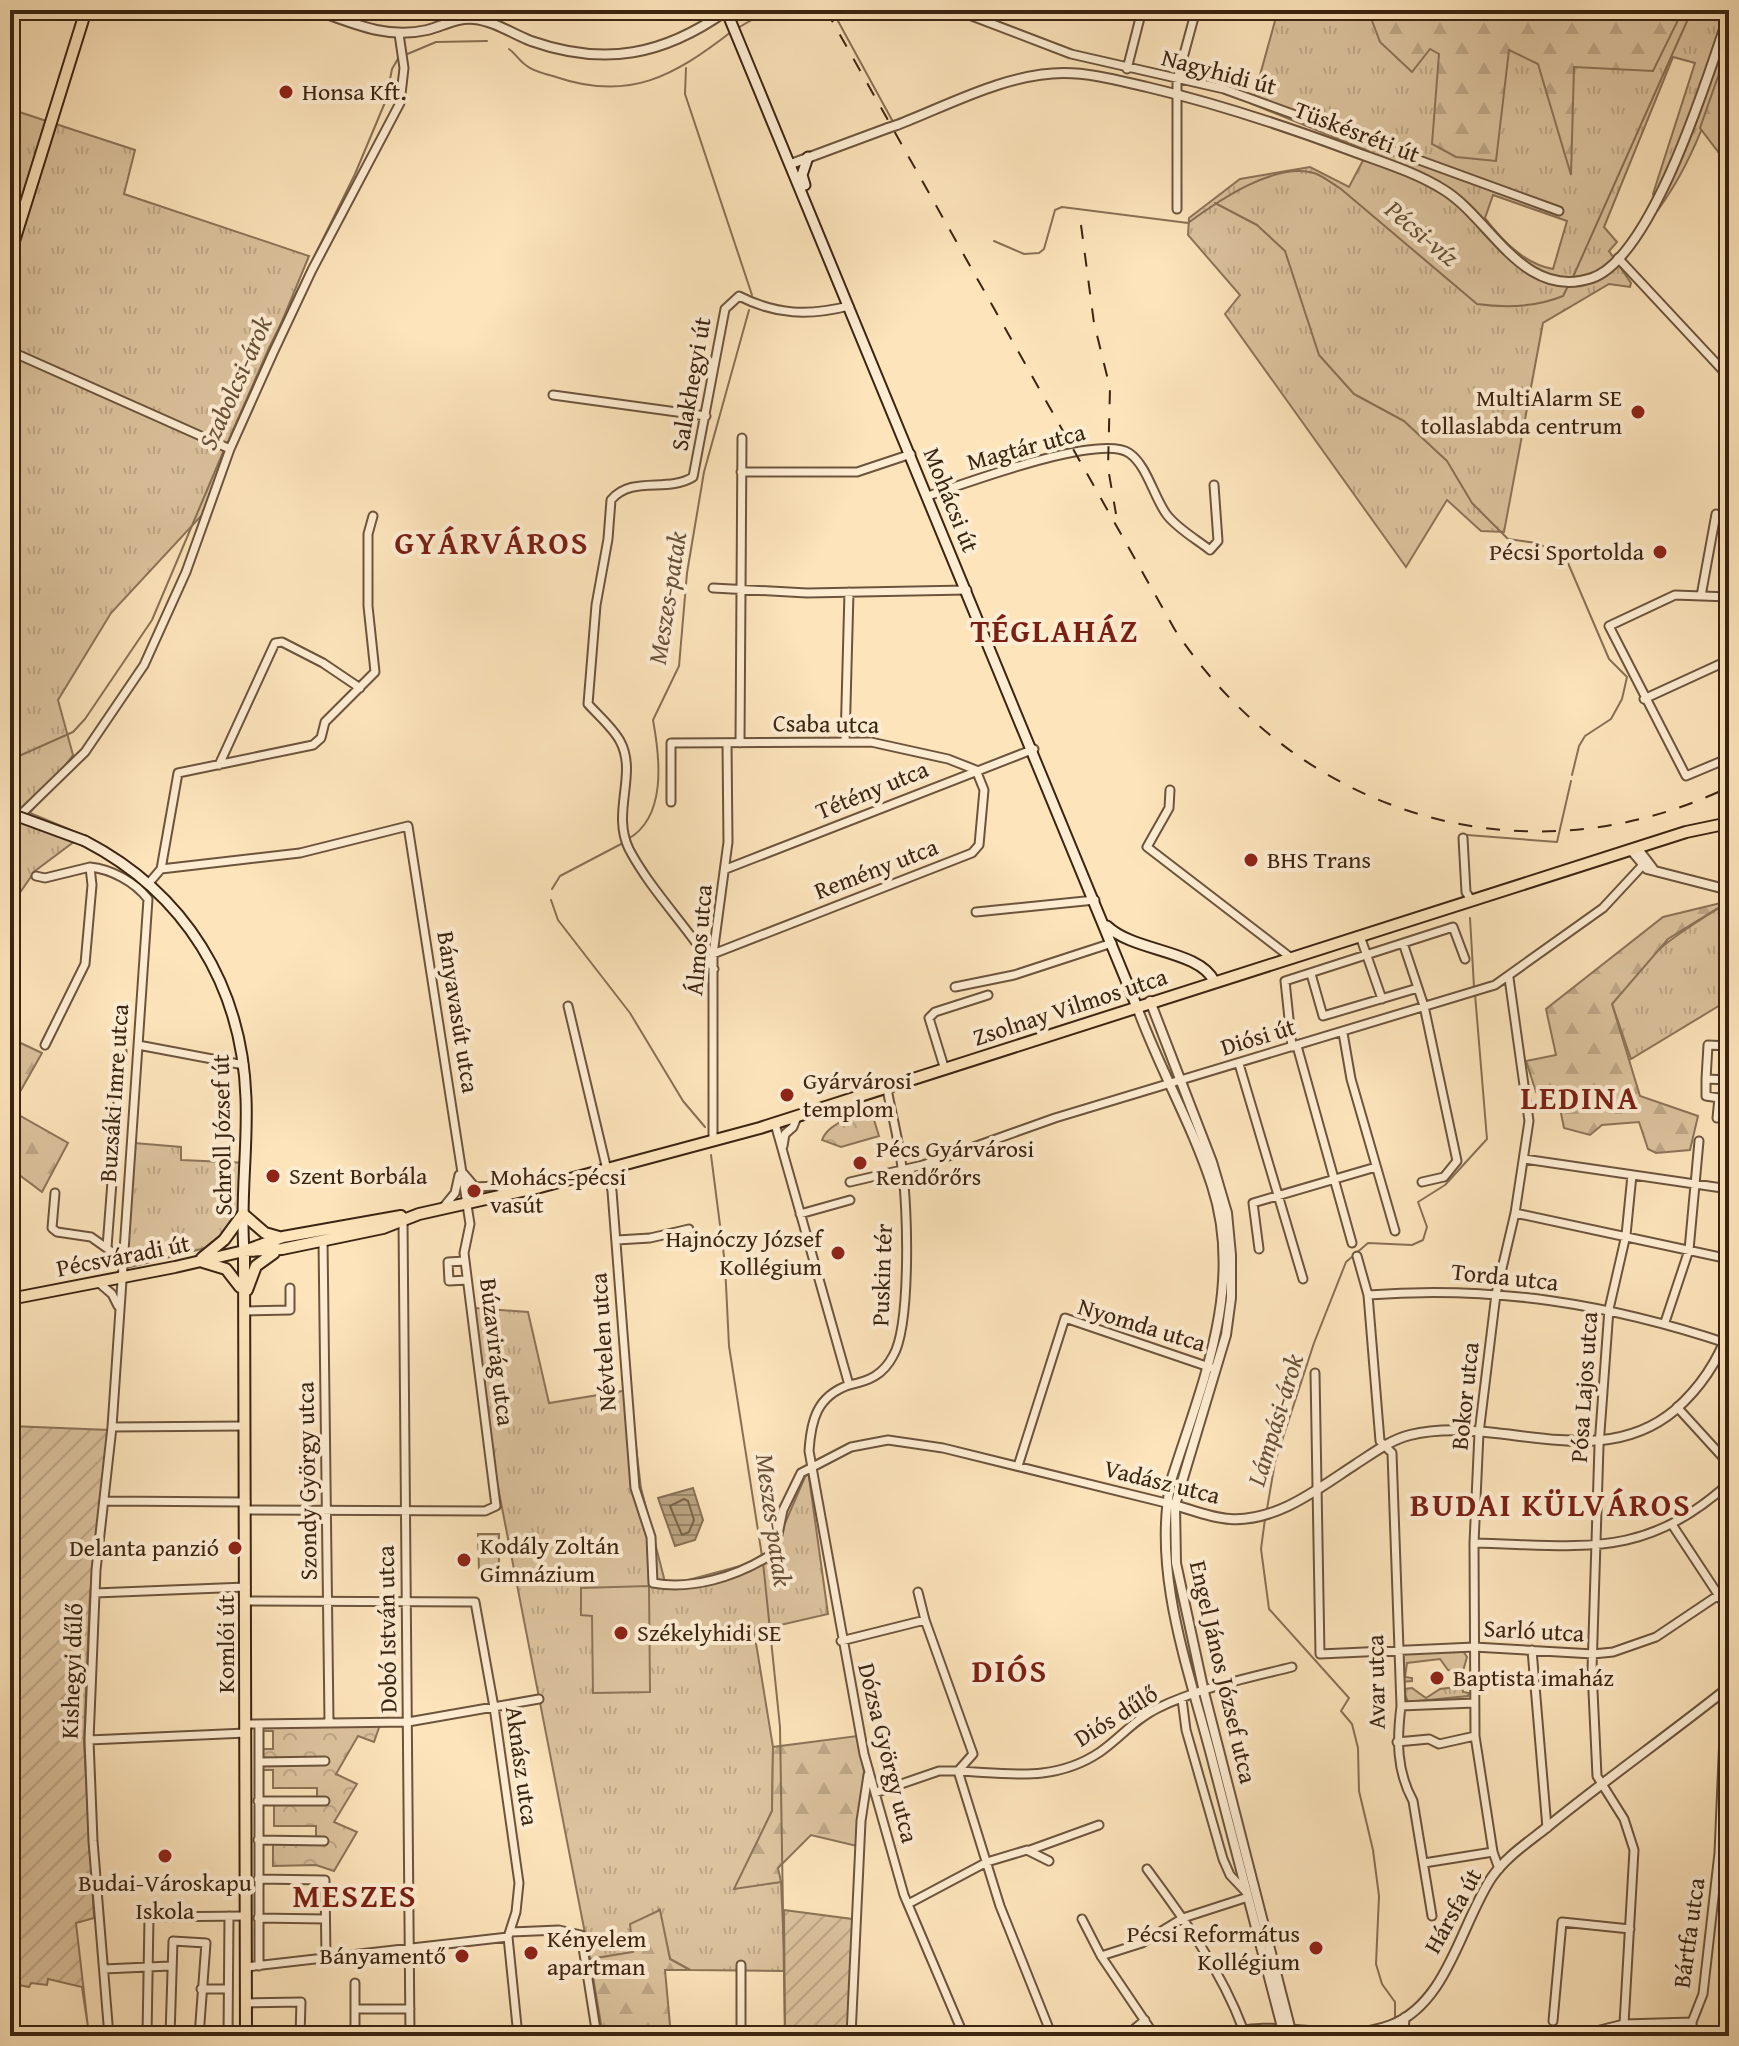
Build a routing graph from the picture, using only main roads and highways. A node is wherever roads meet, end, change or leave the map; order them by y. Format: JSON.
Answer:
{"nodes":[{"id":1,"x":86,"y":10,"type":"edge"},
{"id":2,"x":728,"y":13,"type":"edge"},
{"id":3,"x":808,"y":157,"type":"road end"},
{"id":4,"x":807,"y":203,"type":"junction"},
{"id":5,"x":10,"y":254,"type":"edge"},
{"id":6,"x":13,"y":814,"type":"edge"},
{"id":7,"x":1729,"y":823,"type":"edge"},
{"id":8,"x":1105,"y":924,"type":"junction"},
{"id":9,"x":1134,"y":942,"type":"junction"},
{"id":10,"x":1114,"y":947,"type":"junction"},
{"id":11,"x":1214,"y":981,"type":"junction"},
{"id":12,"x":1137,"y":1007,"type":"junction"},
{"id":13,"x":243,"y":1214,"type":"junction"},
{"id":14,"x":419,"y":1214,"type":"junction"},
{"id":15,"x":283,"y":1237,"type":"junction"},
{"id":16,"x":282,"y":1249,"type":"junction"},
{"id":17,"x":244,"y":1251,"type":"junction"},
{"id":18,"x":197,"y":1261,"type":"junction"},
{"id":19,"x":10,"y":1299,"type":"edge"},
{"id":20,"x":243,"y":1299,"type":"junction"},
{"id":21,"x":246,"y":2036,"type":"edge"}],
"edges":[{"from":1,"to":5,"type":"main road"},
{"from":2,"to":4,"type":"main road","name":"Mohácsi út"},
{"from":3,"to":4,"type":"main road"},
{"from":4,"to":8,"type":"main road","name":"Mohácsi út"},
{"from":6,"to":13,"type":"main road","name":"Schroll József út","bridge":true},
{"from":7,"to":11,"type":"main road","name":"Zsolnay Vilmos utca"},
{"from":8,"to":9,"type":"main road"},
{"from":8,"to":10,"type":"main road","name":"Mohácsi út"},
{"from":9,"to":10,"type":"main road"},
{"from":9,"to":11,"type":"main road"},
{"from":10,"to":12,"type":"main road","name":"Mohácsi út"},
{"from":11,"to":12,"type":"main road","name":"Zsolnay Vilmos utca"},
{"from":12,"to":14,"type":"main road","name":"Zsolnay Vilmos utca"},
{"from":13,"to":15,"type":"main road"},
{"from":13,"to":17,"type":"main road","name":"Schroll József út"},
{"from":13,"to":18,"type":"main road"},
{"from":14,"to":15,"type":"main road","name":"Zsolnay Vilmos utca"},
{"from":14,"to":16,"type":"main road","name":"Zsolnay Vilmos utca"},
{"from":15,"to":17,"type":"main road","name":"Zsolnay Vilmos utca"},
{"from":16,"to":17,"type":"main road","name":"Zsolnay Vilmos utca"},
{"from":16,"to":20,"type":"main road"},
{"from":17,"to":18,"type":"main road","name":"Pécsváradi út"},
{"from":17,"to":20,"type":"main road","name":"Komlói út"},
{"from":18,"to":19,"type":"main road","name":"Pécsváradi út"},
{"from":18,"to":20,"type":"main road"},
{"from":20,"to":21,"type":"main road","name":"Komlói út"}]}
